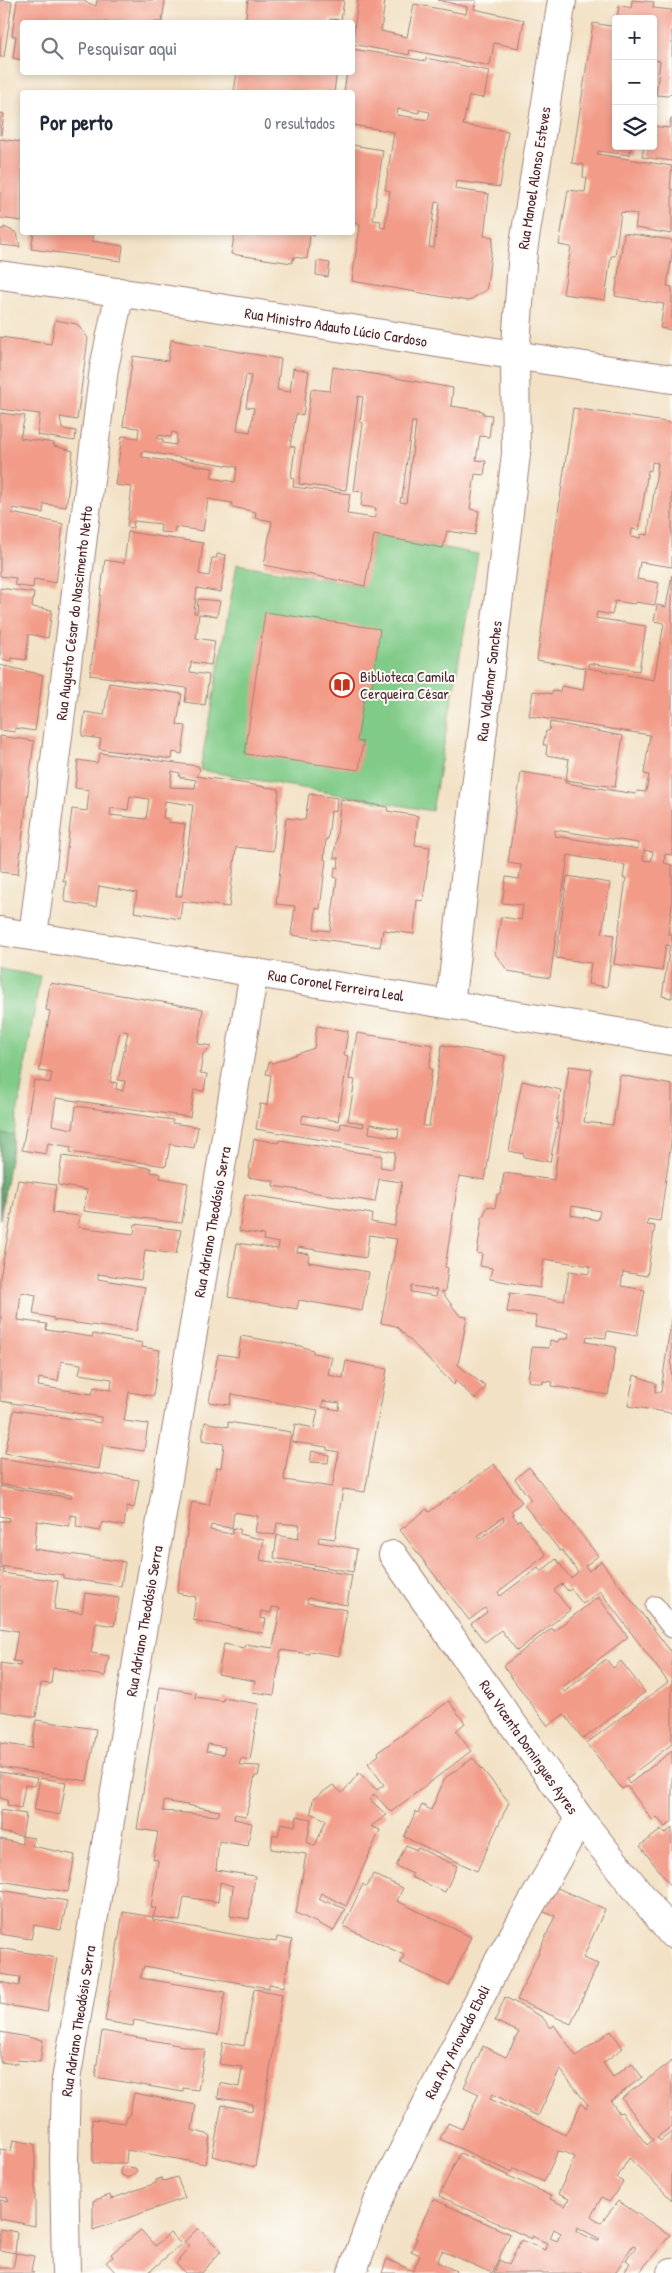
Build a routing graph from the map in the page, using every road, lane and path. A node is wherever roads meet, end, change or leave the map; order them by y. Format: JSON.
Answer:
{"nodes":[{"id":1,"x":562,"y":0,"type":"edge"},
{"id":2,"x":0,"y":276,"type":"edge"},
{"id":3,"x":120,"y":292,"type":"junction"},
{"id":4,"x":515,"y":357,"type":"junction"},
{"id":5,"x":672,"y":379,"type":"edge"},
{"id":6,"x":0,"y":931,"type":"edge"},
{"id":7,"x":33,"y":936,"type":"junction"},
{"id":8,"x":254,"y":972,"type":"junction"},
{"id":9,"x":450,"y":1004,"type":"junction"},
{"id":10,"x":672,"y":1041,"type":"edge"},
{"id":11,"x":393,"y":1555,"type":"dead end"},
{"id":12,"x":655,"y":1606,"type":"dead end"},
{"id":13,"x":672,"y":1628,"type":"edge"},
{"id":14,"x":580,"y":1820,"type":"junction"},
{"id":15,"x":672,"y":1934,"type":"edge"},
{"id":16,"x":66,"y":2273,"type":"edge"},
{"id":17,"x":352,"y":2273,"type":"edge"}],
"edges":[{"from":1,"to":4,"type":"street","name":"Rua Manoel Alonso Esteves"},
{"from":2,"to":3,"type":"street","name":"Rua Ministro Adauto Lúcio Cardoso"},
{"from":3,"to":4,"type":"street","name":"Rua Ministro Adauto Lúcio Cardoso"},
{"from":3,"to":7,"type":"street","name":"Rua Augusto César do Nascimento Netto"},
{"from":4,"to":5,"type":"street","name":"Rua Ministro Adauto Lúcio Cardoso"},
{"from":4,"to":9,"type":"street","name":"Rua Valdemar Sanches"},
{"from":6,"to":7,"type":"street","name":"Rua Coronel Ferreira Leal"},
{"from":7,"to":8,"type":"street","name":"Rua Coronel Ferreira Leal"},
{"from":8,"to":9,"type":"street","name":"Rua Coronel Ferreira Leal"},
{"from":8,"to":16,"type":"street","name":"Rua Adriano Theodósio Serra"},
{"from":9,"to":10,"type":"street","name":"Rua Coronel Ferreira Leal"},
{"from":11,"to":14,"type":"street","name":"Rua Vicenta Domingues Ayres"},
{"from":12,"to":13,"type":"lane"},
{"from":14,"to":15,"type":"street","name":"Rua Vicenta Domingues Ayres"},
{"from":14,"to":17,"type":"street","name":"Rua Ary Ariovaldo Eboli"}]}
